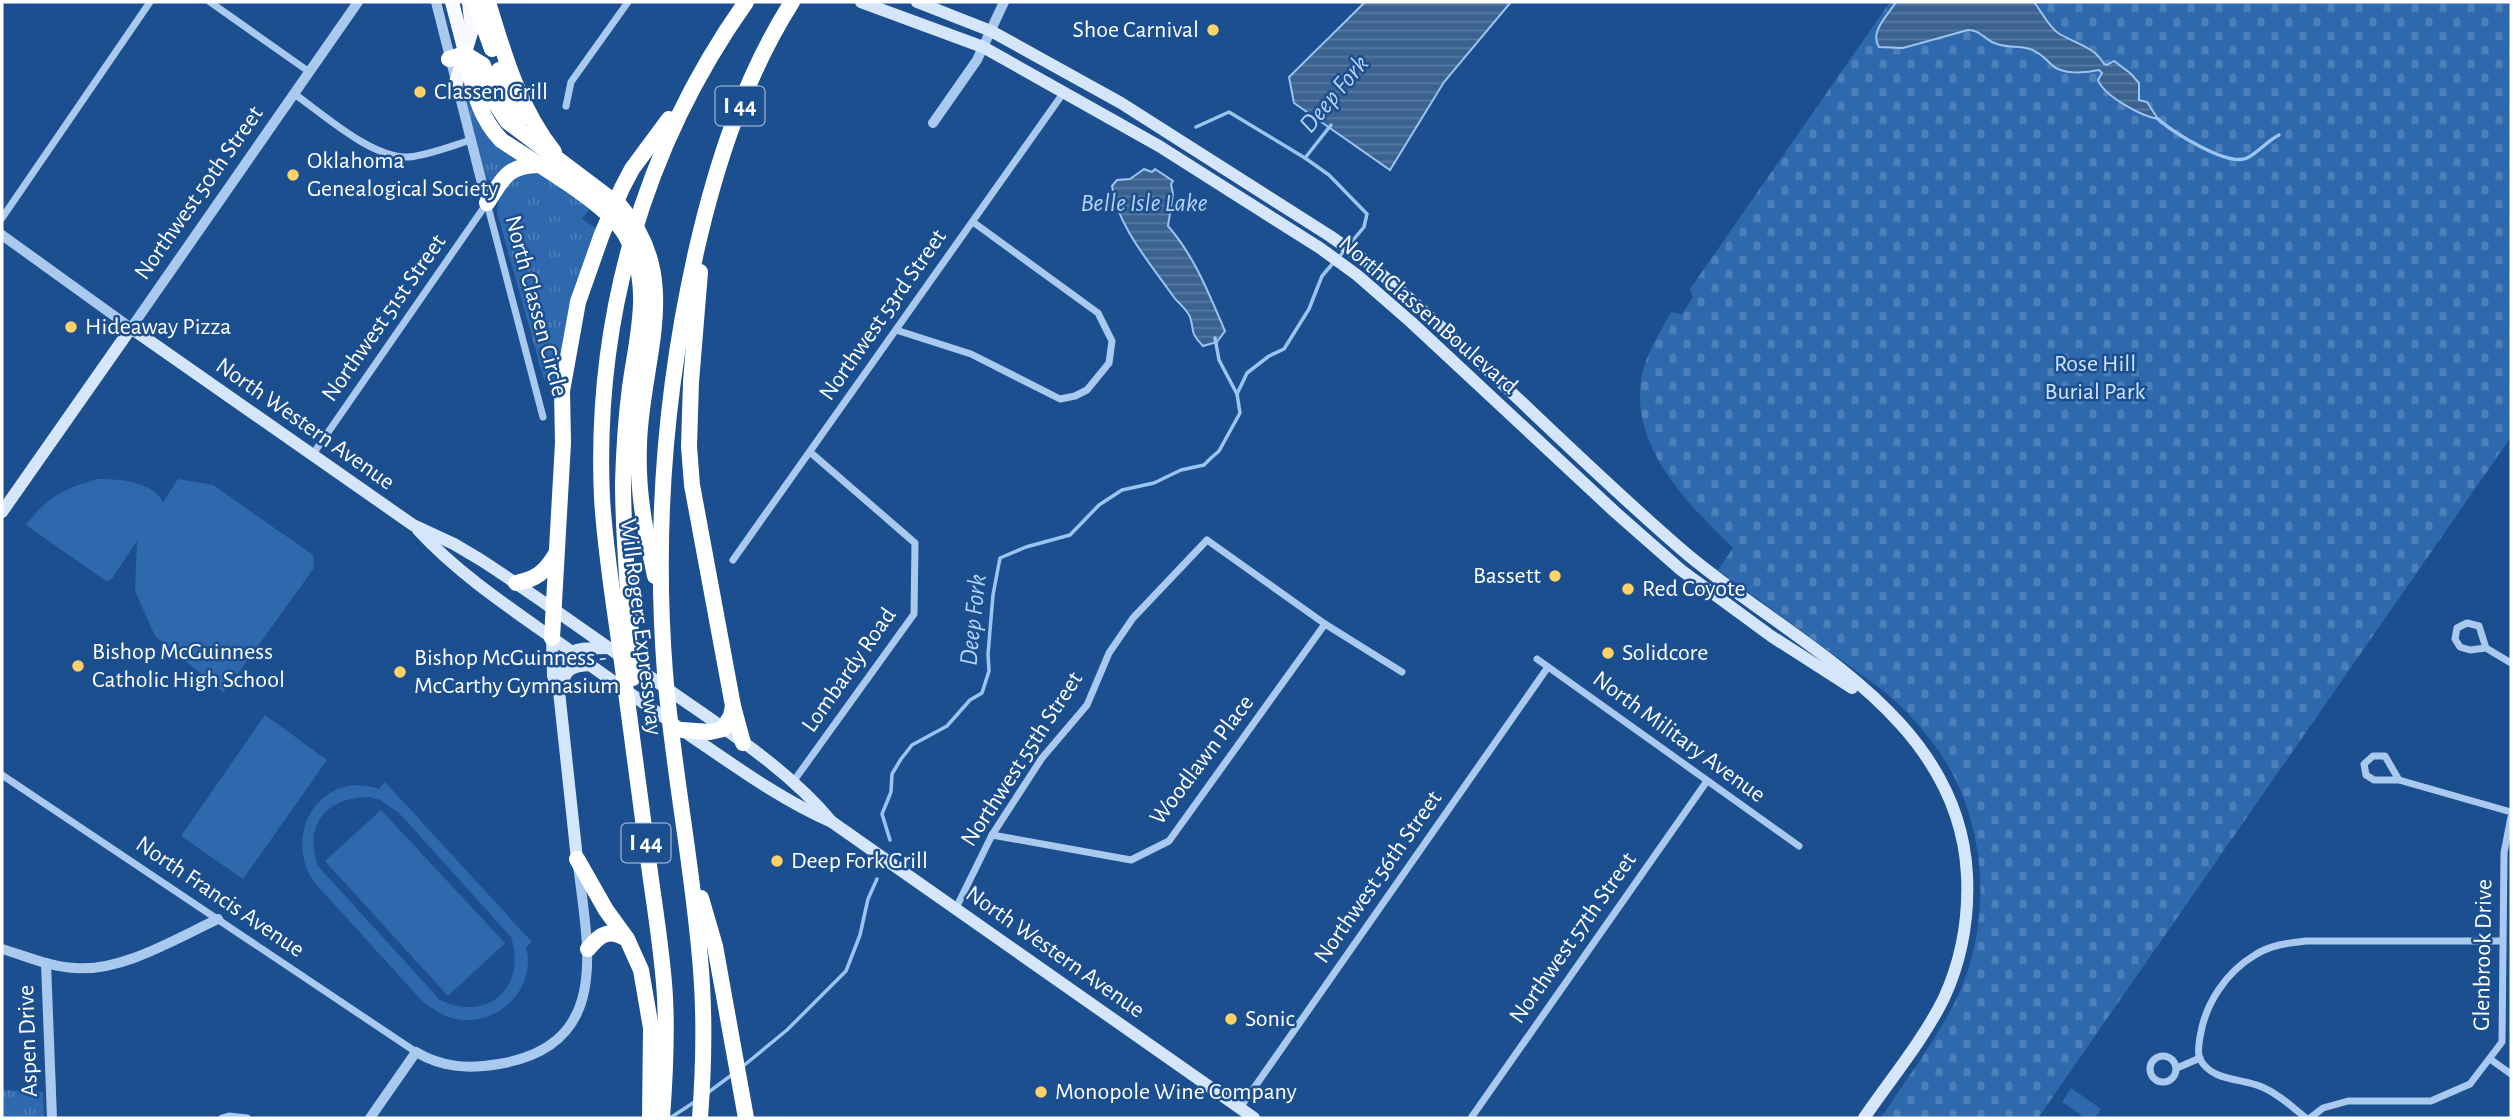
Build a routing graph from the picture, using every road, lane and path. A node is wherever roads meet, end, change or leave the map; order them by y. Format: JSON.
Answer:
{"nodes":[{"id":1,"x":150,"y":2,"type":"edge"},
{"id":2,"x":210,"y":2,"type":"edge"},
{"id":3,"x":358,"y":2,"type":"edge"},
{"id":4,"x":436,"y":2,"type":"edge"},
{"id":5,"x":452,"y":2,"type":"edge"},
{"id":6,"x":469,"y":2,"type":"edge"},
{"id":7,"x":475,"y":2,"type":"edge"},
{"id":8,"x":488,"y":2,"type":"edge"},
{"id":9,"x":628,"y":2,"type":"edge"},
{"id":10,"x":746,"y":2,"type":"edge"},
{"id":11,"x":861,"y":2,"type":"edge"},
{"id":12,"x":917,"y":2,"type":"edge"},
{"id":13,"x":1004,"y":2,"type":"edge"},
{"id":14,"x":790,"y":5,"type":"edge"},
{"id":15,"x":991,"y":30,"type":"junction"},
{"id":16,"x":983,"y":47,"type":"junction"},
{"id":17,"x":465,"y":54,"type":"junction"},
{"id":18,"x":449,"y":59,"type":"junction"},
{"id":19,"x":308,"y":71,"type":"junction"},
{"id":20,"x":456,"y":83,"type":"junction"},
{"id":21,"x":691,"y":89,"type":"junction"},
{"id":22,"x":1063,"y":92,"type":"junction"},
{"id":23,"x":293,"y":93,"type":"junction"},
{"id":24,"x":1121,"y":103,"type":"junction"},
{"id":25,"x":566,"y":106,"type":"dead end"},
{"id":26,"x":1112,"y":119,"type":"junction"},
{"id":27,"x":933,"y":123,"type":"dead end"},
{"id":28,"x":520,"y":131,"type":"junction"},
{"id":29,"x":471,"y":140,"type":"junction"},
{"id":30,"x":538,"y":165,"type":"junction"},
{"id":31,"x":567,"y":168,"type":"junction"},
{"id":32,"x":487,"y":203,"type":"junction"},
{"id":33,"x":706,"y":210,"type":"junction"},
{"id":34,"x":2,"y":218,"type":"edge"},
{"id":35,"x":973,"y":222,"type":"junction"},
{"id":36,"x":2,"y":235,"type":"edge"},
{"id":37,"x":1422,"y":310,"type":"junction"},
{"id":38,"x":1411,"y":323,"type":"junction"},
{"id":39,"x":131,"y":328,"type":"junction"},
{"id":40,"x":896,"y":330,"type":"junction"},
{"id":41,"x":1496,"y":380,"type":"junction"},
{"id":42,"x":1485,"y":392,"type":"junction"},
{"id":43,"x":543,"y":417,"type":"dead end"},
{"id":44,"x":810,"y":452,"type":"junction"},
{"id":45,"x":313,"y":454,"type":"junction"},
{"id":46,"x":1625,"y":500,"type":"junction"},
{"id":47,"x":2,"y":512,"type":"edge"},
{"id":48,"x":1615,"y":512,"type":"junction"},
{"id":49,"x":413,"y":525,"type":"junction"},
{"id":50,"x":557,"y":552,"type":"junction"},
{"id":51,"x":733,"y":560,"type":"dead end"},
{"id":52,"x":516,"y":583,"type":"junction"},
{"id":53,"x":554,"y":609,"type":"junction"},
{"id":54,"x":662,"y":609,"type":"junction"},
{"id":55,"x":1325,"y":624,"type":"junction"},
{"id":56,"x":552,"y":638,"type":"junction"},
{"id":57,"x":603,"y":646,"type":"junction"},
{"id":58,"x":2486,"y":648,"type":"junction"},
{"id":59,"x":571,"y":651,"type":"junction"},
{"id":60,"x":1537,"y":659,"type":"dead end"},
{"id":61,"x":2511,"y":663,"type":"edge"},
{"id":62,"x":591,"y":665,"type":"junction"},
{"id":63,"x":1548,"y":667,"type":"junction"},
{"id":64,"x":1402,"y":672,"type":"dead end"},
{"id":65,"x":553,"y":676,"type":"junction"},
{"id":66,"x":559,"y":691,"type":"junction"},
{"id":67,"x":733,"y":706,"type":"junction"},
{"id":68,"x":1885,"y":708,"type":"junction"},
{"id":69,"x":723,"y":729,"type":"junction"},
{"id":70,"x":691,"y":733,"type":"junction"},
{"id":71,"x":744,"y":743,"type":"junction"},
{"id":72,"x":634,"y":753,"type":"junction"},
{"id":73,"x":2,"y":775,"type":"edge"},
{"id":74,"x":1707,"y":780,"type":"junction"},
{"id":75,"x":2399,"y":780,"type":"junction"},
{"id":76,"x":793,"y":782,"type":"junction"},
{"id":77,"x":2511,"y":814,"type":"edge"},
{"id":78,"x":832,"y":822,"type":"junction"},
{"id":79,"x":992,"y":835,"type":"junction"},
{"id":80,"x":1799,"y":846,"type":"dead end"},
{"id":81,"x":687,"y":852,"type":"junction"},
{"id":82,"x":2508,"y":853,"type":"edge"},
{"id":83,"x":577,"y":859,"type":"junction"},
{"id":84,"x":956,"y":908,"type":"junction"},
{"id":85,"x":218,"y":919,"type":"junction"},
{"id":86,"x":627,"y":939,"type":"junction"},
{"id":87,"x":2501,"y":941,"type":"junction"},
{"id":88,"x":2,"y":949,"type":"edge"},
{"id":89,"x":588,"y":949,"type":"junction"},
{"id":90,"x":46,"y":963,"type":"junction"},
{"id":91,"x":416,"y":1052,"type":"junction"},
{"id":92,"x":2200,"y":1058,"type":"junction"},
{"id":93,"x":2490,"y":1059,"type":"junction"},
{"id":94,"x":2176,"y":1068,"type":"dead end"},
{"id":95,"x":659,"y":1070,"type":"junction"},
{"id":96,"x":2511,"y":1074,"type":"edge"},
{"id":97,"x":1240,"y":1108,"type":"junction"},
{"id":98,"x":51,"y":1118,"type":"edge"},
{"id":99,"x":222,"y":1118,"type":"edge"},
{"id":100,"x":247,"y":1118,"type":"edge"},
{"id":101,"x":370,"y":1118,"type":"edge"},
{"id":102,"x":650,"y":1118,"type":"edge"},
{"id":103,"x":662,"y":1118,"type":"edge"},
{"id":104,"x":700,"y":1118,"type":"edge"},
{"id":105,"x":746,"y":1118,"type":"edge"},
{"id":106,"x":1254,"y":1118,"type":"edge"},
{"id":107,"x":1471,"y":1118,"type":"edge"},
{"id":108,"x":1864,"y":1118,"type":"edge"},
{"id":109,"x":2308,"y":1118,"type":"edge"}],
"edges":[{"from":1,"to":34,"type":"street"},
{"from":2,"to":19,"type":"street"},
{"from":3,"to":19,"type":"street","name":"Northwest 50th Street"},
{"from":4,"to":18,"type":"street","name":"North Classen Circle"},
{"from":5,"to":17,"type":"highway"},
{"from":6,"to":17,"type":"highway"},
{"from":7,"to":28,"type":"highway"},
{"from":8,"to":31,"type":"highway"},
{"from":9,"to":25,"type":"street"},
{"from":10,"to":21,"type":"highway","name":"Will Rogers Expressway","number":"I 44"},
{"from":11,"to":16,"type":"main road","name":"North Classen Boulevard"},
{"from":12,"to":15,"type":"main road","name":"North Classen Boulevard"},
{"from":13,"to":15,"type":"street"},
{"from":14,"to":33,"type":"highway","name":"Will Rogers Expressway","number":"I 44"},
{"from":15,"to":16,"type":"street"},
{"from":15,"to":24,"type":"main road","name":"North Classen Boulevard"},
{"from":16,"to":22,"type":"main road","name":"North Classen Boulevard"},
{"from":16,"to":27,"type":"street"},
{"from":17,"to":18,"type":"highway"},
{"from":17,"to":20,"type":"highway"},
{"from":17,"to":28,"type":"highway"},
{"from":17,"to":30,"type":"highway"},
{"from":18,"to":20,"type":"street","name":"North Classen Circle"},
{"from":19,"to":23,"type":"street","name":"Northwest 50th Street"},
{"from":20,"to":29,"type":"street","name":"North Classen Circle"},
{"from":21,"to":50,"type":"highway"},
{"from":21,"to":72,"type":"highway","name":"Will Rogers Expressway","number":"I 44"},
{"from":22,"to":26,"type":"main road","name":"North Classen Boulevard"},
{"from":22,"to":35,"type":"street","name":"Northwest 53rd Street"},
{"from":23,"to":29,"type":"street"},
{"from":23,"to":39,"type":"street","name":"Northwest 50th Street"},
{"from":24,"to":26,"type":"main road"},
{"from":24,"to":37,"type":"main road","name":"North Classen Boulevard"},
{"from":26,"to":38,"type":"main road","name":"North Classen Boulevard"},
{"from":28,"to":31,"type":"highway"},
{"from":29,"to":32,"type":"street","name":"North Classen Circle"},
{"from":30,"to":32,"type":"highway"},
{"from":30,"to":72,"type":"highway"},
{"from":31,"to":54,"type":"highway"},
{"from":32,"to":43,"type":"street","name":"North Classen Circle"},
{"from":32,"to":45,"type":"street","name":"Northwest 51st Street"},
{"from":33,"to":54,"type":"highway","name":"Will Rogers Expressway","number":"I 44"},
{"from":33,"to":67,"type":"highway"},
{"from":35,"to":40,"type":"street","name":"Northwest 53rd Street"},
{"from":35,"to":40,"type":"street"},
{"from":36,"to":39,"type":"street","name":"North Western Avenue"},
{"from":37,"to":38,"type":"main road"},
{"from":37,"to":41,"type":"main road","name":"North Classen Boulevard"},
{"from":38,"to":42,"type":"main road","name":"North Classen Boulevard"},
{"from":39,"to":45,"type":"main road","name":"North Western Avenue"},
{"from":39,"to":47,"type":"main road","name":"Northwest 50th Street"},
{"from":40,"to":44,"type":"street","name":"Northwest 53rd Street"},
{"from":41,"to":42,"type":"main road"},
{"from":41,"to":46,"type":"main road","name":"North Classen Boulevard"},
{"from":42,"to":48,"type":"main road","name":"North Classen Boulevard"},
{"from":44,"to":51,"type":"street","name":"Northwest 53rd Street"},
{"from":44,"to":76,"type":"street","name":"Lombardy Road"},
{"from":45,"to":49,"type":"main road","name":"North Western Avenue"},
{"from":46,"to":48,"type":"main road"},
{"from":46,"to":68,"type":"main road","name":"North Classen Boulevard"},
{"from":48,"to":68,"type":"main road","name":"North Classen Boulevard"},
{"from":49,"to":52,"type":"main road","name":"North Western Avenue"},
{"from":49,"to":56,"type":"main road","name":"North Western Avenue"},
{"from":50,"to":52,"type":"highway"},
{"from":50,"to":53,"type":"highway"},
{"from":52,"to":53,"type":"main road","name":"North Western Avenue"},
{"from":53,"to":56,"type":"highway"},
{"from":53,"to":57,"type":"main road","name":"North Western Avenue"},
{"from":54,"to":81,"type":"highway","name":"Will Rogers Expressway","number":"I 44"},
{"from":55,"to":64,"type":"street"},
{"from":55,"to":79,"type":"street","name":"Woodlawn Place"},
{"from":55,"to":79,"type":"street","name":"Northwest 55th Street"},
{"from":56,"to":59,"type":"main road","name":"North Western Avenue"},
{"from":56,"to":65,"type":"main road"},
{"from":57,"to":59,"type":"main road"},
{"from":57,"to":69,"type":"main road","name":"North Western Avenue"},
{"from":58,"to":58,"type":"street"},
{"from":58,"to":61,"type":"street"},
{"from":59,"to":62,"type":"main road","name":"North Western Avenue"},
{"from":59,"to":65,"type":"main road"},
{"from":60,"to":63,"type":"street","name":"North Military Avenue"},
{"from":62,"to":66,"type":"main road"},
{"from":62,"to":70,"type":"main road","name":"North Western Avenue"},
{"from":63,"to":74,"type":"street","name":"North Military Avenue"},
{"from":63,"to":97,"type":"street","name":"Northwest 56th Street"},
{"from":65,"to":66,"type":"main road"},
{"from":66,"to":83,"type":"main road"},
{"from":67,"to":69,"type":"highway"},
{"from":67,"to":71,"type":"highway"},
{"from":68,"to":108,"type":"main road","name":"North Classen Boulevard"},
{"from":69,"to":70,"type":"highway"},
{"from":69,"to":71,"type":"main road","name":"North Western Avenue"},
{"from":70,"to":78,"type":"main road","name":"North Western Avenue"},
{"from":71,"to":76,"type":"main road","name":"North Western Avenue"},
{"from":72,"to":95,"type":"highway","name":"Will Rogers Expressway","number":"I 44"},
{"from":73,"to":85,"type":"street","name":"North Francis Avenue"},
{"from":74,"to":80,"type":"street","name":"North Military Avenue"},
{"from":74,"to":107,"type":"street","name":"Northwest 57th Street"},
{"from":75,"to":75,"type":"street"},
{"from":75,"to":77,"type":"street"},
{"from":76,"to":78,"type":"main road","name":"North Western Avenue"},
{"from":77,"to":82,"type":"street","name":"Glenbrook Drive"},
{"from":78,"to":84,"type":"main road","name":"North Western Avenue"},
{"from":79,"to":84,"type":"street","name":"Northwest 55th Street"},
{"from":81,"to":104,"type":"highway","name":"Will Rogers Expressway","number":"I 44"},
{"from":81,"to":105,"type":"highway"},
{"from":82,"to":87,"type":"street","name":"Glenbrook Drive"},
{"from":83,"to":86,"type":"highway"},
{"from":83,"to":89,"type":"street"},
{"from":84,"to":97,"type":"main road","name":"North Western Avenue"},
{"from":85,"to":90,"type":"street"},
{"from":85,"to":91,"type":"street","name":"North Francis Avenue"},
{"from":86,"to":89,"type":"highway"},
{"from":86,"to":95,"type":"highway"},
{"from":87,"to":92,"type":"street"},
{"from":87,"to":93,"type":"street","name":"Glenbrook Drive"},
{"from":88,"to":90,"type":"street"},
{"from":89,"to":91,"type":"street"},
{"from":90,"to":98,"type":"street","name":"Aspen Drive"},
{"from":91,"to":101,"type":"street"},
{"from":92,"to":94,"type":"street"},
{"from":92,"to":109,"type":"street"},
{"from":93,"to":96,"type":"street"},
{"from":93,"to":109,"type":"street","name":"Glenbrook Drive"},
{"from":95,"to":102,"type":"highway"},
{"from":95,"to":103,"type":"highway","name":"Will Rogers Expressway","number":"I 44"},
{"from":97,"to":106,"type":"main road","name":"North Western Avenue"},
{"from":99,"to":100,"type":"street"}]}
